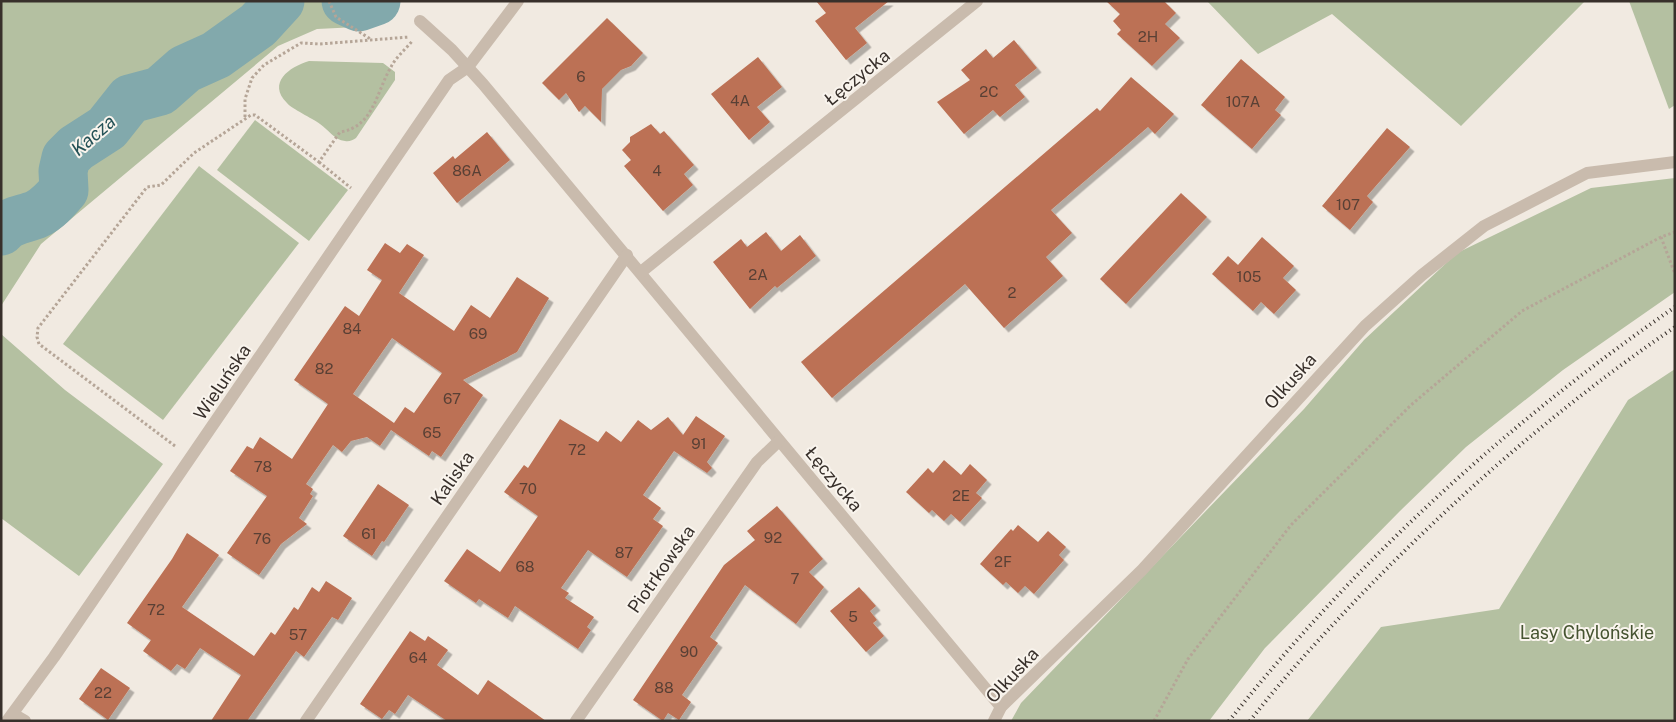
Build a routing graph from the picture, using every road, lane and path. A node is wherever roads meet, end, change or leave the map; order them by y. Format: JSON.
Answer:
{"nodes":[{"id":1,"x":329,"y":1,"type":"edge"},
{"id":2,"x":518,"y":1,"type":"edge"},
{"id":3,"x":977,"y":1,"type":"edge"},
{"id":4,"x":420,"y":21,"type":"dead end"},
{"id":5,"x":372,"y":40,"type":"junction"},
{"id":6,"x":468,"y":67,"type":"junction"},
{"id":7,"x":246,"y":117,"type":"junction"},
{"id":8,"x":319,"y":162,"type":"junction"},
{"id":9,"x":1675,"y":162,"type":"edge"},
{"id":10,"x":367,"y":201,"type":"junction"},
{"id":11,"x":1675,"y":232,"type":"edge"},
{"id":12,"x":1661,"y":237,"type":"junction"},
{"id":13,"x":627,"y":256,"type":"junction"},
{"id":14,"x":641,"y":272,"type":"junction"},
{"id":15,"x":1675,"y":274,"type":"edge"},
{"id":16,"x":779,"y":441,"type":"junction"},
{"id":17,"x":191,"y":458,"type":"junction"},
{"id":18,"x":1001,"y":707,"type":"junction"},
{"id":19,"x":10,"y":717,"type":"edge"},
{"id":20,"x":25,"y":721,"type":"edge"},
{"id":21,"x":306,"y":721,"type":"edge"},
{"id":22,"x":576,"y":721,"type":"edge"},
{"id":23,"x":994,"y":721,"type":"edge"},
{"id":24,"x":1154,"y":721,"type":"edge"}],
"edges":[{"from":1,"to":5,"type":"path"},
{"from":2,"to":6,"type":"street"},
{"from":3,"to":14,"type":"street","name":"Łęczycka"},
{"from":4,"to":6,"type":"street","name":"Łęczycka"},
{"from":5,"to":7,"type":"path"},
{"from":5,"to":8,"type":"path"},
{"from":6,"to":10,"type":"street","name":"Wieluńska"},
{"from":6,"to":13,"type":"street","name":"Łęczycka"},
{"from":7,"to":8,"type":"path"},
{"from":7,"to":17,"type":"path"},
{"from":8,"to":10,"type":"path"},
{"from":9,"to":18,"type":"street","name":"Olkuska"},
{"from":10,"to":17,"type":"street","name":"Wieluńska"},
{"from":11,"to":12,"type":"path"},
{"from":12,"to":15,"type":"path"},
{"from":12,"to":24,"type":"path"},
{"from":13,"to":14,"type":"street","name":"Łęczycka"},
{"from":13,"to":21,"type":"street","name":"Kaliska"},
{"from":14,"to":16,"type":"street","name":"Łęczycka"},
{"from":16,"to":18,"type":"street","name":"Łęczycka"},
{"from":16,"to":22,"type":"street","name":"Piotrkowska"},
{"from":17,"to":19,"type":"street","name":"Wieluńska"},
{"from":18,"to":23,"type":"street","name":"Olkuska"},
{"from":19,"to":20,"type":"street"}]}
